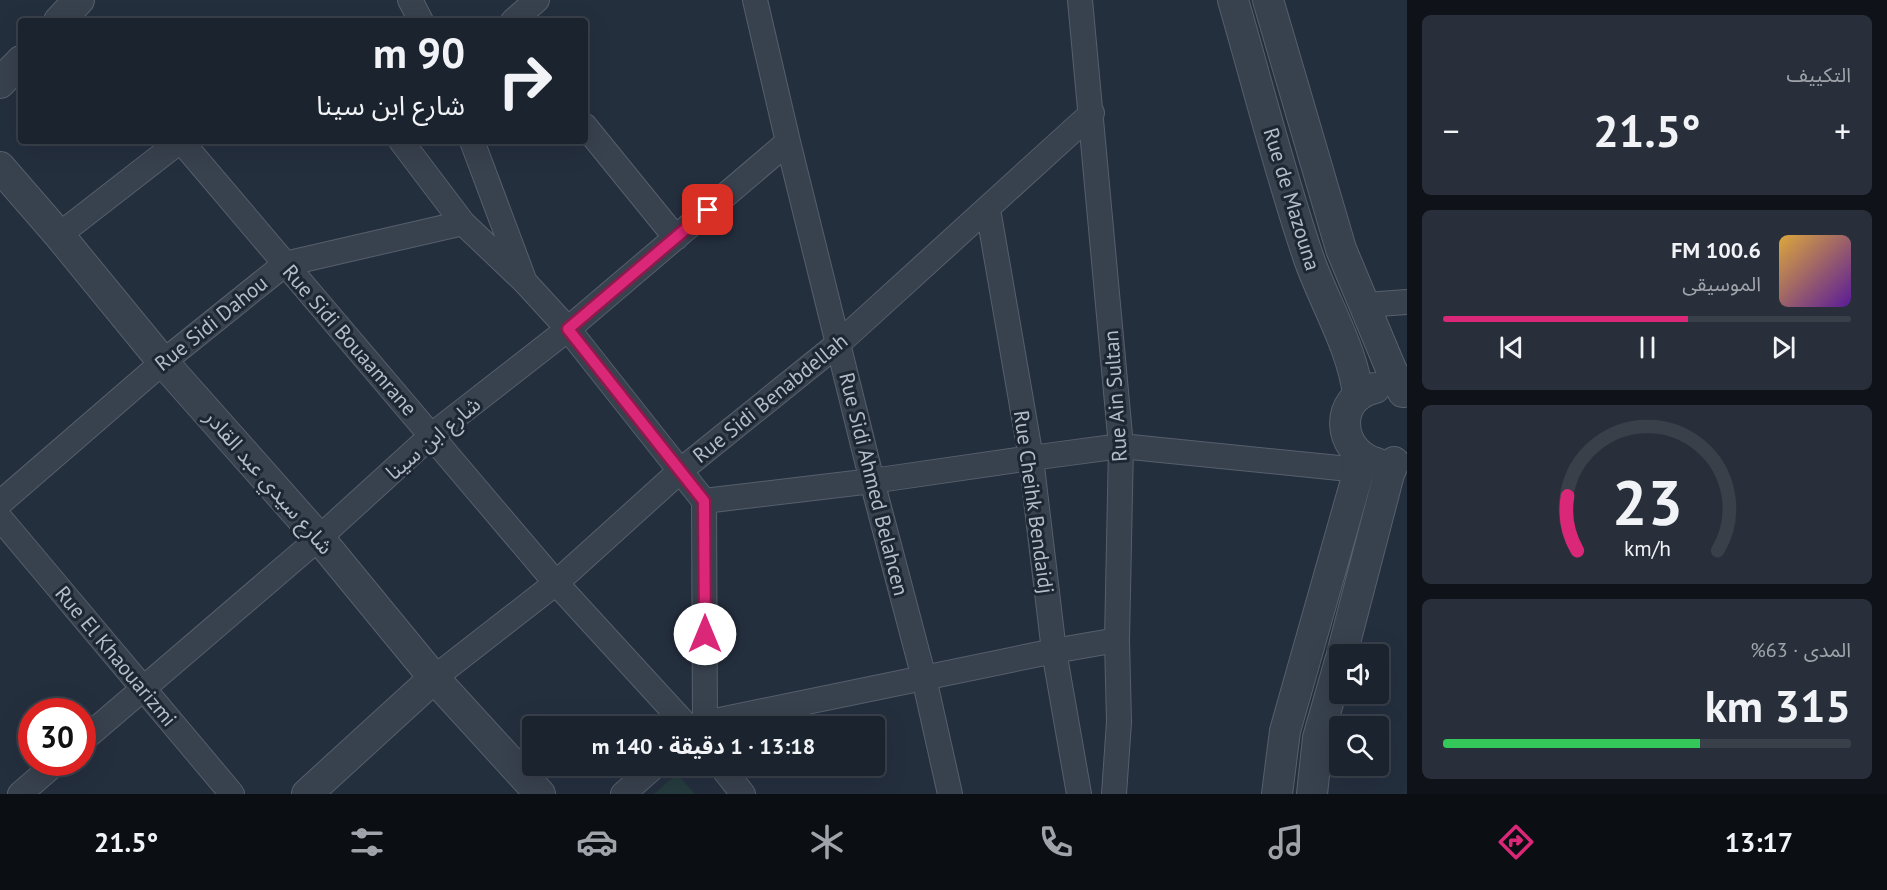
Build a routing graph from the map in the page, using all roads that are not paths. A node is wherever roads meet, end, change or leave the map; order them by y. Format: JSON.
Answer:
{"nodes":[{"id":1,"x":79,"y":0,"type":"edge"},
{"id":2,"x":410,"y":0,"type":"edge"},
{"id":3,"x":537,"y":0,"type":"edge"},
{"id":4,"x":755,"y":0,"type":"edge"},
{"id":5,"x":1080,"y":0,"type":"edge"},
{"id":6,"x":1233,"y":0,"type":"edge"},
{"id":7,"x":1268,"y":0,"type":"edge"},
{"id":8,"x":62,"y":18,"type":"edge"},
{"id":9,"x":419,"y":18,"type":"edge"},
{"id":10,"x":516,"y":18,"type":"edge"},
{"id":11,"x":18,"y":64,"type":"edge"},
{"id":12,"x":0,"y":83,"type":"edge"},
{"id":13,"x":1092,"y":113,"type":"junction"},
{"id":14,"x":588,"y":130,"type":"edge"},
{"id":15,"x":788,"y":142,"type":"junction"},
{"id":16,"x":176,"y":144,"type":"edge"},
{"id":17,"x":183,"y":144,"type":"edge"},
{"id":18,"x":402,"y":144,"type":"edge"},
{"id":19,"x":473,"y":144,"type":"edge"},
{"id":20,"x":0,"y":167,"type":"edge"},
{"id":21,"x":988,"y":209,"type":"junction"},
{"id":22,"x":463,"y":223,"type":"junction"},
{"id":23,"x":59,"y":235,"type":"junction"},
{"id":24,"x":676,"y":238,"type":"junction"},
{"id":25,"x":285,"y":264,"type":"junction"},
{"id":26,"x":524,"y":281,"type":"junction"},
{"id":27,"x":1407,"y":302,"type":"edge"},
{"id":28,"x":1365,"y":305,"type":"junction"},
{"id":29,"x":568,"y":329,"type":"junction"},
{"id":30,"x":839,"y":344,"type":"junction"},
{"id":31,"x":163,"y":362,"type":"junction"},
{"id":32,"x":1405,"y":394,"type":"edge"},
{"id":33,"x":1358,"y":396,"type":"junction"},
{"id":34,"x":432,"y":435,"type":"junction"},
{"id":35,"x":1121,"y":446,"type":"junction"},
{"id":36,"x":1030,"y":458,"type":"junction"},
{"id":37,"x":1400,"y":459,"type":"edge"},
{"id":38,"x":1358,"y":462,"type":"junction"},
{"id":39,"x":680,"y":471,"type":"junction"},
{"id":40,"x":872,"y":481,"type":"junction"},
{"id":41,"x":704,"y":501,"type":"junction"},
{"id":42,"x":0,"y":503,"type":"edge"},
{"id":43,"x":0,"y":518,"type":"edge"},
{"id":44,"x":319,"y":538,"type":"junction"},
{"id":45,"x":556,"y":583,"type":"junction"},
{"id":46,"x":1117,"y":640,"type":"junction"},
{"id":47,"x":1345,"y":644,"type":"edge"},
{"id":48,"x":1054,"y":651,"type":"junction"},
{"id":49,"x":434,"y":678,"type":"junction"},
{"id":50,"x":924,"y":678,"type":"junction"},
{"id":51,"x":143,"y":689,"type":"junction"},
{"id":52,"x":1329,"y":700,"type":"edge"},
{"id":53,"x":690,"y":716,"type":"edge"},
{"id":54,"x":699,"y":716,"type":"edge"},
{"id":55,"x":742,"y":716,"type":"edge"},
{"id":56,"x":96,"y":729,"type":"edge"},
{"id":57,"x":41,"y":776,"type":"edge"},
{"id":58,"x":643,"y":776,"type":"edge"},
{"id":59,"x":729,"y":776,"type":"edge"},
{"id":60,"x":20,"y":794,"type":"edge"},
{"id":61,"x":232,"y":794,"type":"edge"},
{"id":62,"x":307,"y":794,"type":"edge"},
{"id":63,"x":540,"y":794,"type":"edge"},
{"id":64,"x":623,"y":794,"type":"edge"},
{"id":65,"x":744,"y":794,"type":"edge"},
{"id":66,"x":950,"y":794,"type":"edge"},
{"id":67,"x":1079,"y":794,"type":"edge"},
{"id":68,"x":1114,"y":794,"type":"edge"},
{"id":69,"x":1277,"y":794,"type":"edge"},
{"id":70,"x":1312,"y":794,"type":"edge"}],
"edges":[{"from":1,"to":8,"type":"street"},
{"from":2,"to":9,"type":"street"},
{"from":3,"to":10,"type":"street"},
{"from":4,"to":15,"type":"street","name":"Rue Sidi Ahmed Belahcen"},
{"from":5,"to":13,"type":"street","name":"Rue Ain Sultan"},
{"from":6,"to":33,"type":"street","name":"Rue de Mazouna"},
{"from":7,"to":28,"type":"street","name":"Rue de Mazouna"},
{"from":11,"to":12,"type":"street"},
{"from":13,"to":21,"type":"street","name":"Rue Sidi Benabdellah"},
{"from":13,"to":35,"type":"street","name":"Rue Ain Sultan"},
{"from":14,"to":24,"type":"street"},
{"from":15,"to":24,"type":"street","name":"شارع ابن سينا"},
{"from":15,"to":30,"type":"street","name":"Rue Sidi Ahmed Belahcen"},
{"from":16,"to":23,"type":"street"},
{"from":17,"to":25,"type":"street","name":"Rue Sidi Bouaamrane"},
{"from":18,"to":22,"type":"street"},
{"from":19,"to":26,"type":"street"},
{"from":20,"to":23,"type":"street","name":"شارع سيدي عبد القادر"},
{"from":21,"to":30,"type":"street","name":"Rue Sidi Benabdellah"},
{"from":21,"to":36,"type":"street","name":"Rue Cheihk Bendaidj"},
{"from":22,"to":25,"type":"street","name":"Rue Sidi Dahou"},
{"from":22,"to":26,"type":"street"},
{"from":23,"to":31,"type":"street","name":"شارع سيدي عبد القادر"},
{"from":24,"to":29,"type":"street","name":"شارع ابن سينا"},
{"from":25,"to":31,"type":"street","name":"Rue Sidi Dahou"},
{"from":25,"to":34,"type":"street","name":"Rue Sidi Bouaamrane"},
{"from":26,"to":29,"type":"street"},
{"from":27,"to":28,"type":"street"},
{"from":28,"to":32,"type":"street","name":"Rue de Mazouna"},
{"from":29,"to":34,"type":"street","name":"شارع ابن سينا"},
{"from":29,"to":39,"type":"street"},
{"from":30,"to":39,"type":"street","name":"Rue Sidi Benabdellah"},
{"from":30,"to":40,"type":"street","name":"Rue Sidi Ahmed Belahcen"},
{"from":31,"to":42,"type":"street","name":"Rue Sidi Dahou"},
{"from":31,"to":44,"type":"street","name":"شارع سيدي عبد القادر"},
{"from":32,"to":33,"type":"street"},
{"from":33,"to":38,"type":"street"},
{"from":34,"to":44,"type":"street","name":"شارع ابن سينا"},
{"from":34,"to":45,"type":"street","name":"Rue Sidi Bouaamrane"},
{"from":35,"to":36,"type":"street"},
{"from":35,"to":38,"type":"street"},
{"from":35,"to":46,"type":"street","name":"Rue Ain Sultan"},
{"from":36,"to":40,"type":"street"},
{"from":36,"to":48,"type":"street","name":"Rue Cheihk Bendaidj"},
{"from":37,"to":38,"type":"street"},
{"from":37,"to":47,"type":"street"},
{"from":38,"to":69,"type":"street"},
{"from":39,"to":41,"type":"street"},
{"from":39,"to":45,"type":"street","name":"Rue Sidi Benabdellah"},
{"from":40,"to":41,"type":"street"},
{"from":40,"to":50,"type":"street","name":"Rue Sidi Ahmed Belahcen"},
{"from":41,"to":54,"type":"street"},
{"from":43,"to":51,"type":"street","name":"Rue El Khaouarizmi"},
{"from":44,"to":49,"type":"street","name":"شارع سيدي عبد القادر"},
{"from":44,"to":51,"type":"street","name":"شارع ابن سينا"},
{"from":45,"to":49,"type":"street","name":"Rue Sidi Benabdellah"},
{"from":45,"to":53,"type":"street","name":"Rue Sidi Bouaamrane"},
{"from":46,"to":48,"type":"street"},
{"from":46,"to":68,"type":"street","name":"Rue Ain Sultan"},
{"from":48,"to":50,"type":"street"},
{"from":48,"to":67,"type":"street","name":"Rue Cheihk Bendaidj"},
{"from":49,"to":62,"type":"street","name":"Rue Sidi Benabdellah"},
{"from":49,"to":63,"type":"street","name":"شارع سيدي عبد القادر"},
{"from":50,"to":55,"type":"street"},
{"from":50,"to":66,"type":"street","name":"Rue Sidi Ahmed Belahcen"},
{"from":51,"to":56,"type":"street","name":"شارع ابن سينا"},
{"from":51,"to":61,"type":"street","name":"Rue El Khaouarizmi"},
{"from":52,"to":70,"type":"street"},
{"from":57,"to":60,"type":"street"},
{"from":58,"to":64,"type":"street"},
{"from":59,"to":65,"type":"street"}]}
